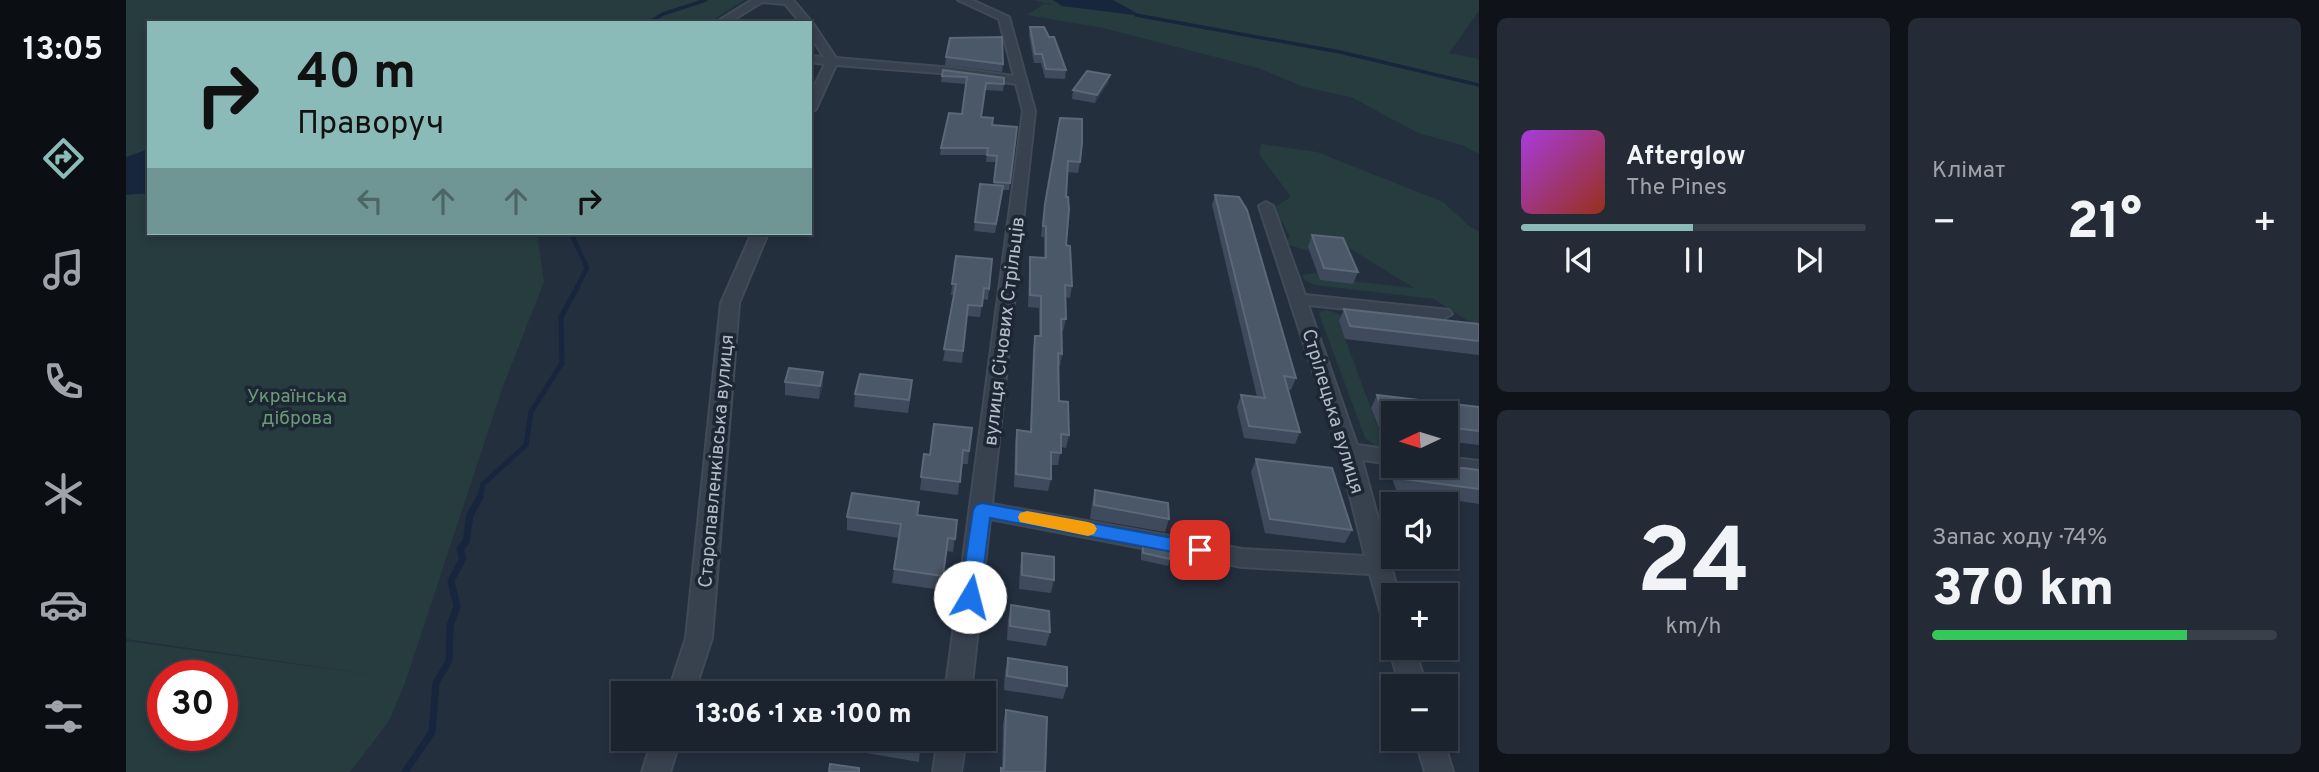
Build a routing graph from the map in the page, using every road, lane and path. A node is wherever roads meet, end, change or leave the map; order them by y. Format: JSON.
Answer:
{"nodes":[{"id":1,"x":759,"y":0,"type":"edge"},
{"id":2,"x":765,"y":0,"type":"edge"},
{"id":3,"x":963,"y":0,"type":"edge"},
{"id":4,"x":723,"y":21,"type":"edge"},
{"id":5,"x":806,"y":21,"type":"edge"},
{"id":6,"x":812,"y":30,"type":"edge"},
{"id":7,"x":812,"y":59,"type":"edge"},
{"id":8,"x":832,"y":61,"type":"junction"},
{"id":9,"x":1021,"y":81,"type":"junction"},
{"id":10,"x":812,"y":105,"type":"edge"},
{"id":11,"x":1265,"y":206,"type":"dead end"},
{"id":12,"x":759,"y":235,"type":"edge"},
{"id":13,"x":1298,"y":299,"type":"junction"},
{"id":14,"x":1443,"y":314,"type":"dead end"},
{"id":15,"x":1349,"y":451,"type":"junction"},
{"id":16,"x":1381,"y":455,"type":"edge"},
{"id":17,"x":1458,"y":465,"type":"edge"},
{"id":18,"x":1479,"y":468,"type":"edge"},
{"id":19,"x":982,"y":510,"type":"junction"},
{"id":20,"x":1379,"y":566,"type":"junction"},
{"id":21,"x":1384,"y":583,"type":"edge"},
{"id":22,"x":685,"y":681,"type":"edge"},
{"id":23,"x":960,"y":681,"type":"edge"},
{"id":24,"x":663,"y":751,"type":"edge"},
{"id":25,"x":950,"y":751,"type":"edge"},
{"id":26,"x":1433,"y":751,"type":"edge"},
{"id":27,"x":656,"y":772,"type":"edge"},
{"id":28,"x":947,"y":772,"type":"edge"},
{"id":29,"x":1439,"y":772,"type":"edge"}],
"edges":[{"from":1,"to":4,"type":"street"},
{"from":2,"to":5,"type":"street"},
{"from":3,"to":9,"type":"street","name":"вулиця Січових Стрільців"},
{"from":6,"to":8,"type":"street"},
{"from":7,"to":8,"type":"street"},
{"from":8,"to":9,"type":"street"},
{"from":8,"to":10,"type":"street"},
{"from":9,"to":19,"type":"street","name":"вулиця Січових Стрільців"},
{"from":11,"to":13,"type":"street","name":"Стрілецька вулиця"},
{"from":12,"to":22,"type":"street","name":"Старопавленківська вулиця"},
{"from":13,"to":14,"type":"street"},
{"from":13,"to":15,"type":"street","name":"Стрілецька вулиця"},
{"from":15,"to":16,"type":"street"},
{"from":15,"to":20,"type":"street","name":"Стрілецька вулиця"},
{"from":17,"to":18,"type":"street"},
{"from":19,"to":20,"type":"street"},
{"from":19,"to":23,"type":"street","name":"вулиця Січових Стрільців"},
{"from":20,"to":21,"type":"street","name":"Стрілецька вулиця"},
{"from":24,"to":27,"type":"street"},
{"from":25,"to":28,"type":"street"},
{"from":26,"to":29,"type":"street"}]}
